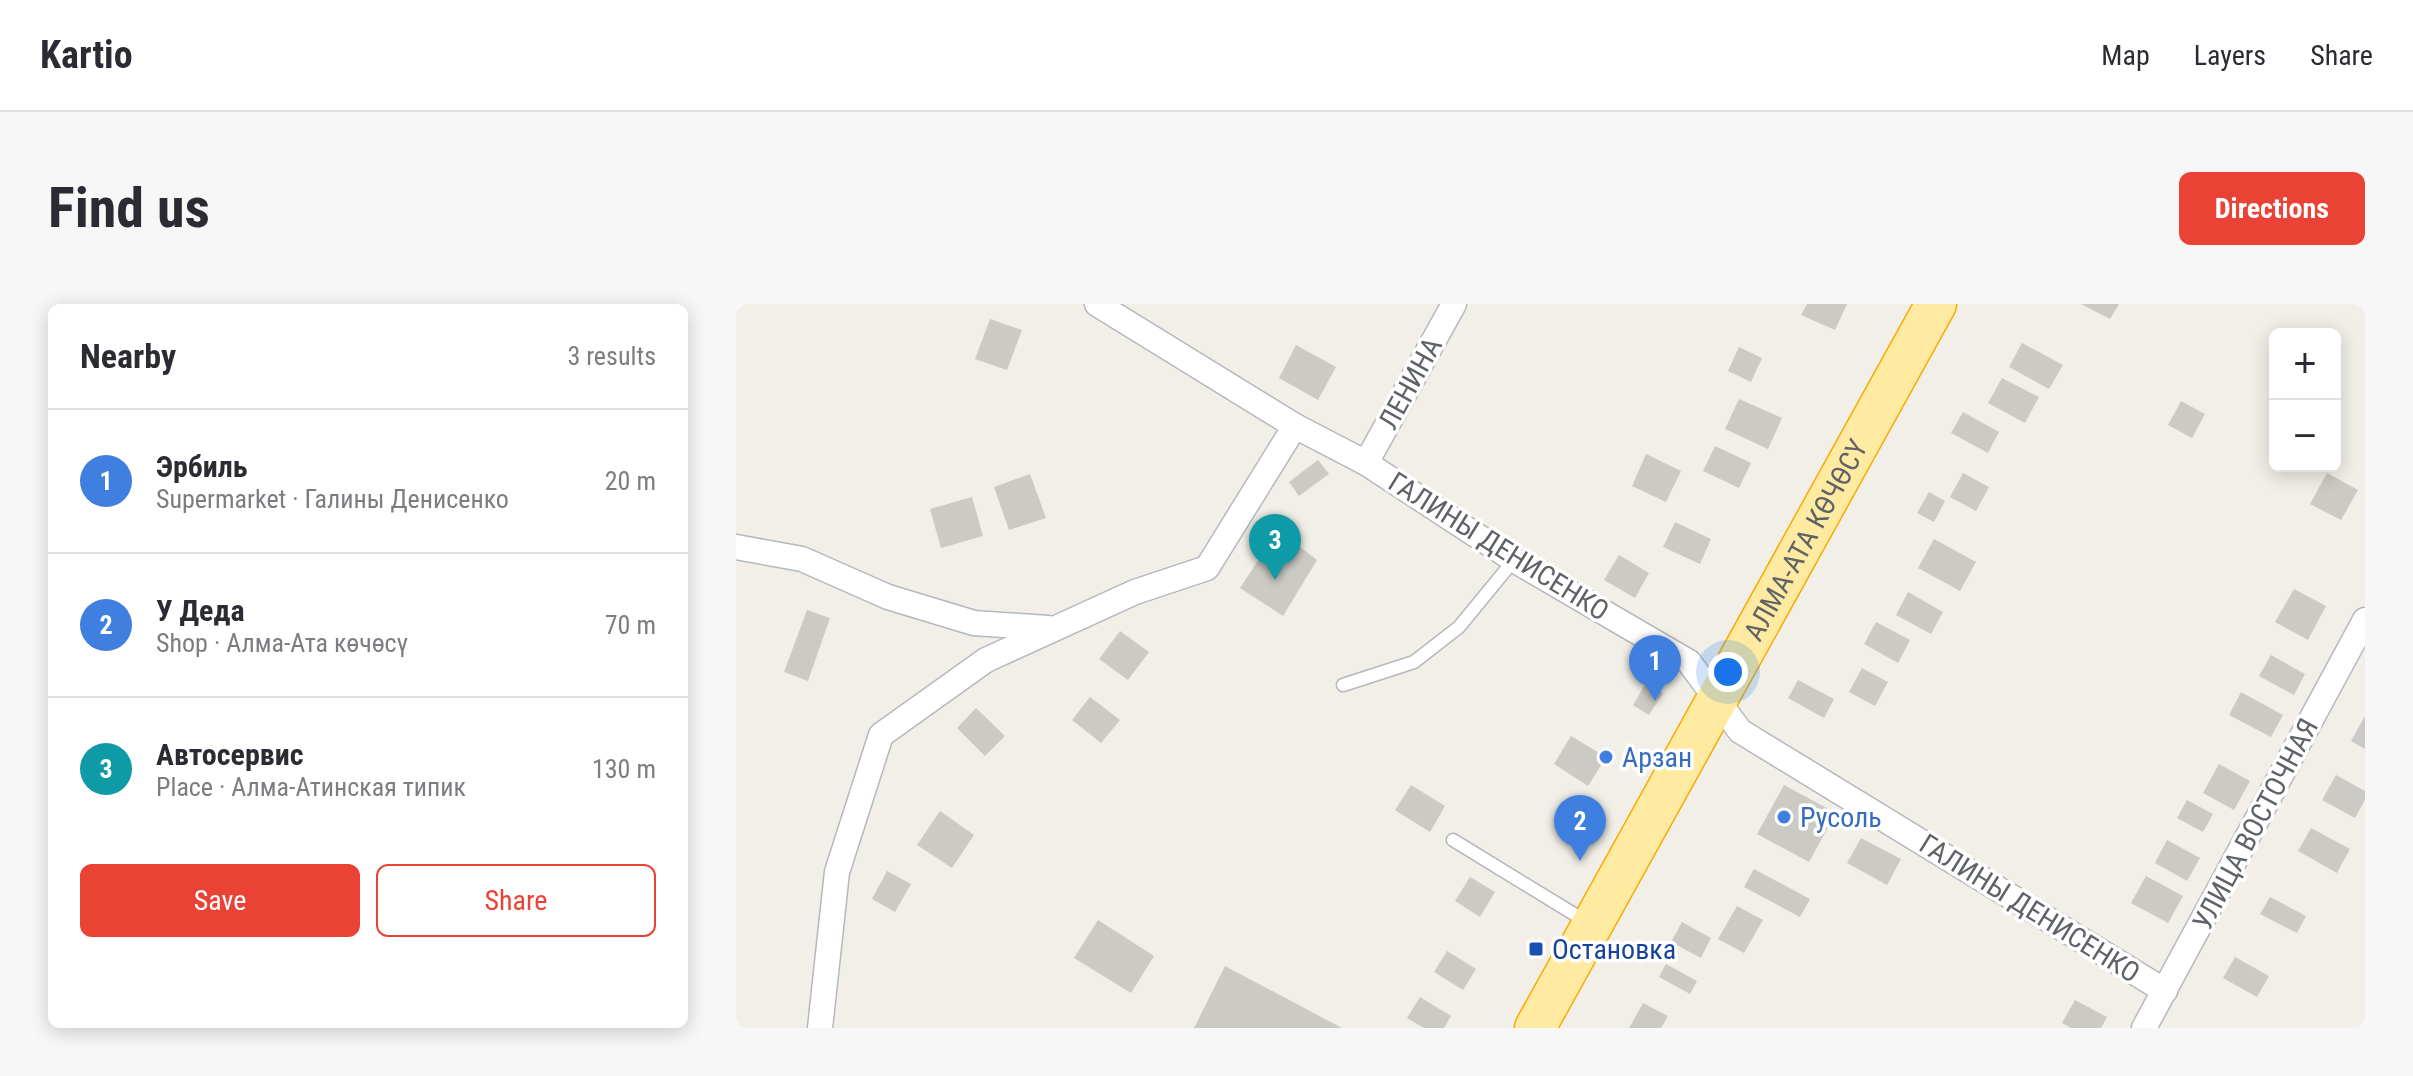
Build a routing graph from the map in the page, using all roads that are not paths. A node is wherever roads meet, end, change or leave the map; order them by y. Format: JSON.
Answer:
{"nodes":[{"id":1,"x":1097,"y":304,"type":"edge"},
{"id":2,"x":1454,"y":304,"type":"edge"},
{"id":3,"x":1936,"y":304,"type":"edge"},
{"id":4,"x":1295,"y":426,"type":"junction"},
{"id":5,"x":1366,"y":463,"type":"junction"},
{"id":6,"x":736,"y":547,"type":"edge"},
{"id":7,"x":1514,"y":560,"type":"junction"},
{"id":8,"x":2365,"y":620,"type":"edge"},
{"id":9,"x":1054,"y":629,"type":"junction"},
{"id":10,"x":1343,"y":685,"type":"dead end"},
{"id":11,"x":1717,"y":700,"type":"junction"},
{"id":12,"x":1453,"y":840,"type":"dead end"},
{"id":13,"x":1592,"y":925,"type":"junction"},
{"id":14,"x":2165,"y":991,"type":"junction"},
{"id":15,"x":820,"y":1028,"type":"edge"},
{"id":16,"x":1535,"y":1028,"type":"edge"},
{"id":17,"x":2144,"y":1028,"type":"edge"}],
"edges":[{"from":1,"to":4,"type":"street","name":"ГАЛИНЫ ДЕНИСЕНКО"},
{"from":2,"to":5,"type":"street","name":"ЛЕНИНА"},
{"from":3,"to":11,"type":"highway","name":"АЛМА-АТА КӨЧӨСҮ"},
{"from":4,"to":5,"type":"street","name":"ГАЛИНЫ ДЕНИСЕНКО"},
{"from":4,"to":9,"type":"street"},
{"from":5,"to":7,"type":"street","name":"ГАЛИНЫ ДЕНИСЕНКО"},
{"from":6,"to":9,"type":"street"},
{"from":7,"to":10,"type":"lane"},
{"from":7,"to":11,"type":"street","name":"ГАЛИНЫ ДЕНИСЕНКО"},
{"from":8,"to":14,"type":"street","name":"УЛИЦА ВОСТОЧНАЯ"},
{"from":9,"to":15,"type":"street"},
{"from":11,"to":13,"type":"highway","name":"АЛМА-АТА КӨЧӨСҮ"},
{"from":11,"to":14,"type":"street","name":"ГАЛИНЫ ДЕНИСЕНКО"},
{"from":12,"to":13,"type":"lane"},
{"from":13,"to":16,"type":"highway","name":"АЛМА-АТА КӨЧӨСҮ"},
{"from":14,"to":17,"type":"street","name":"УЛИЦА ВОСТОЧНАЯ"}]}
